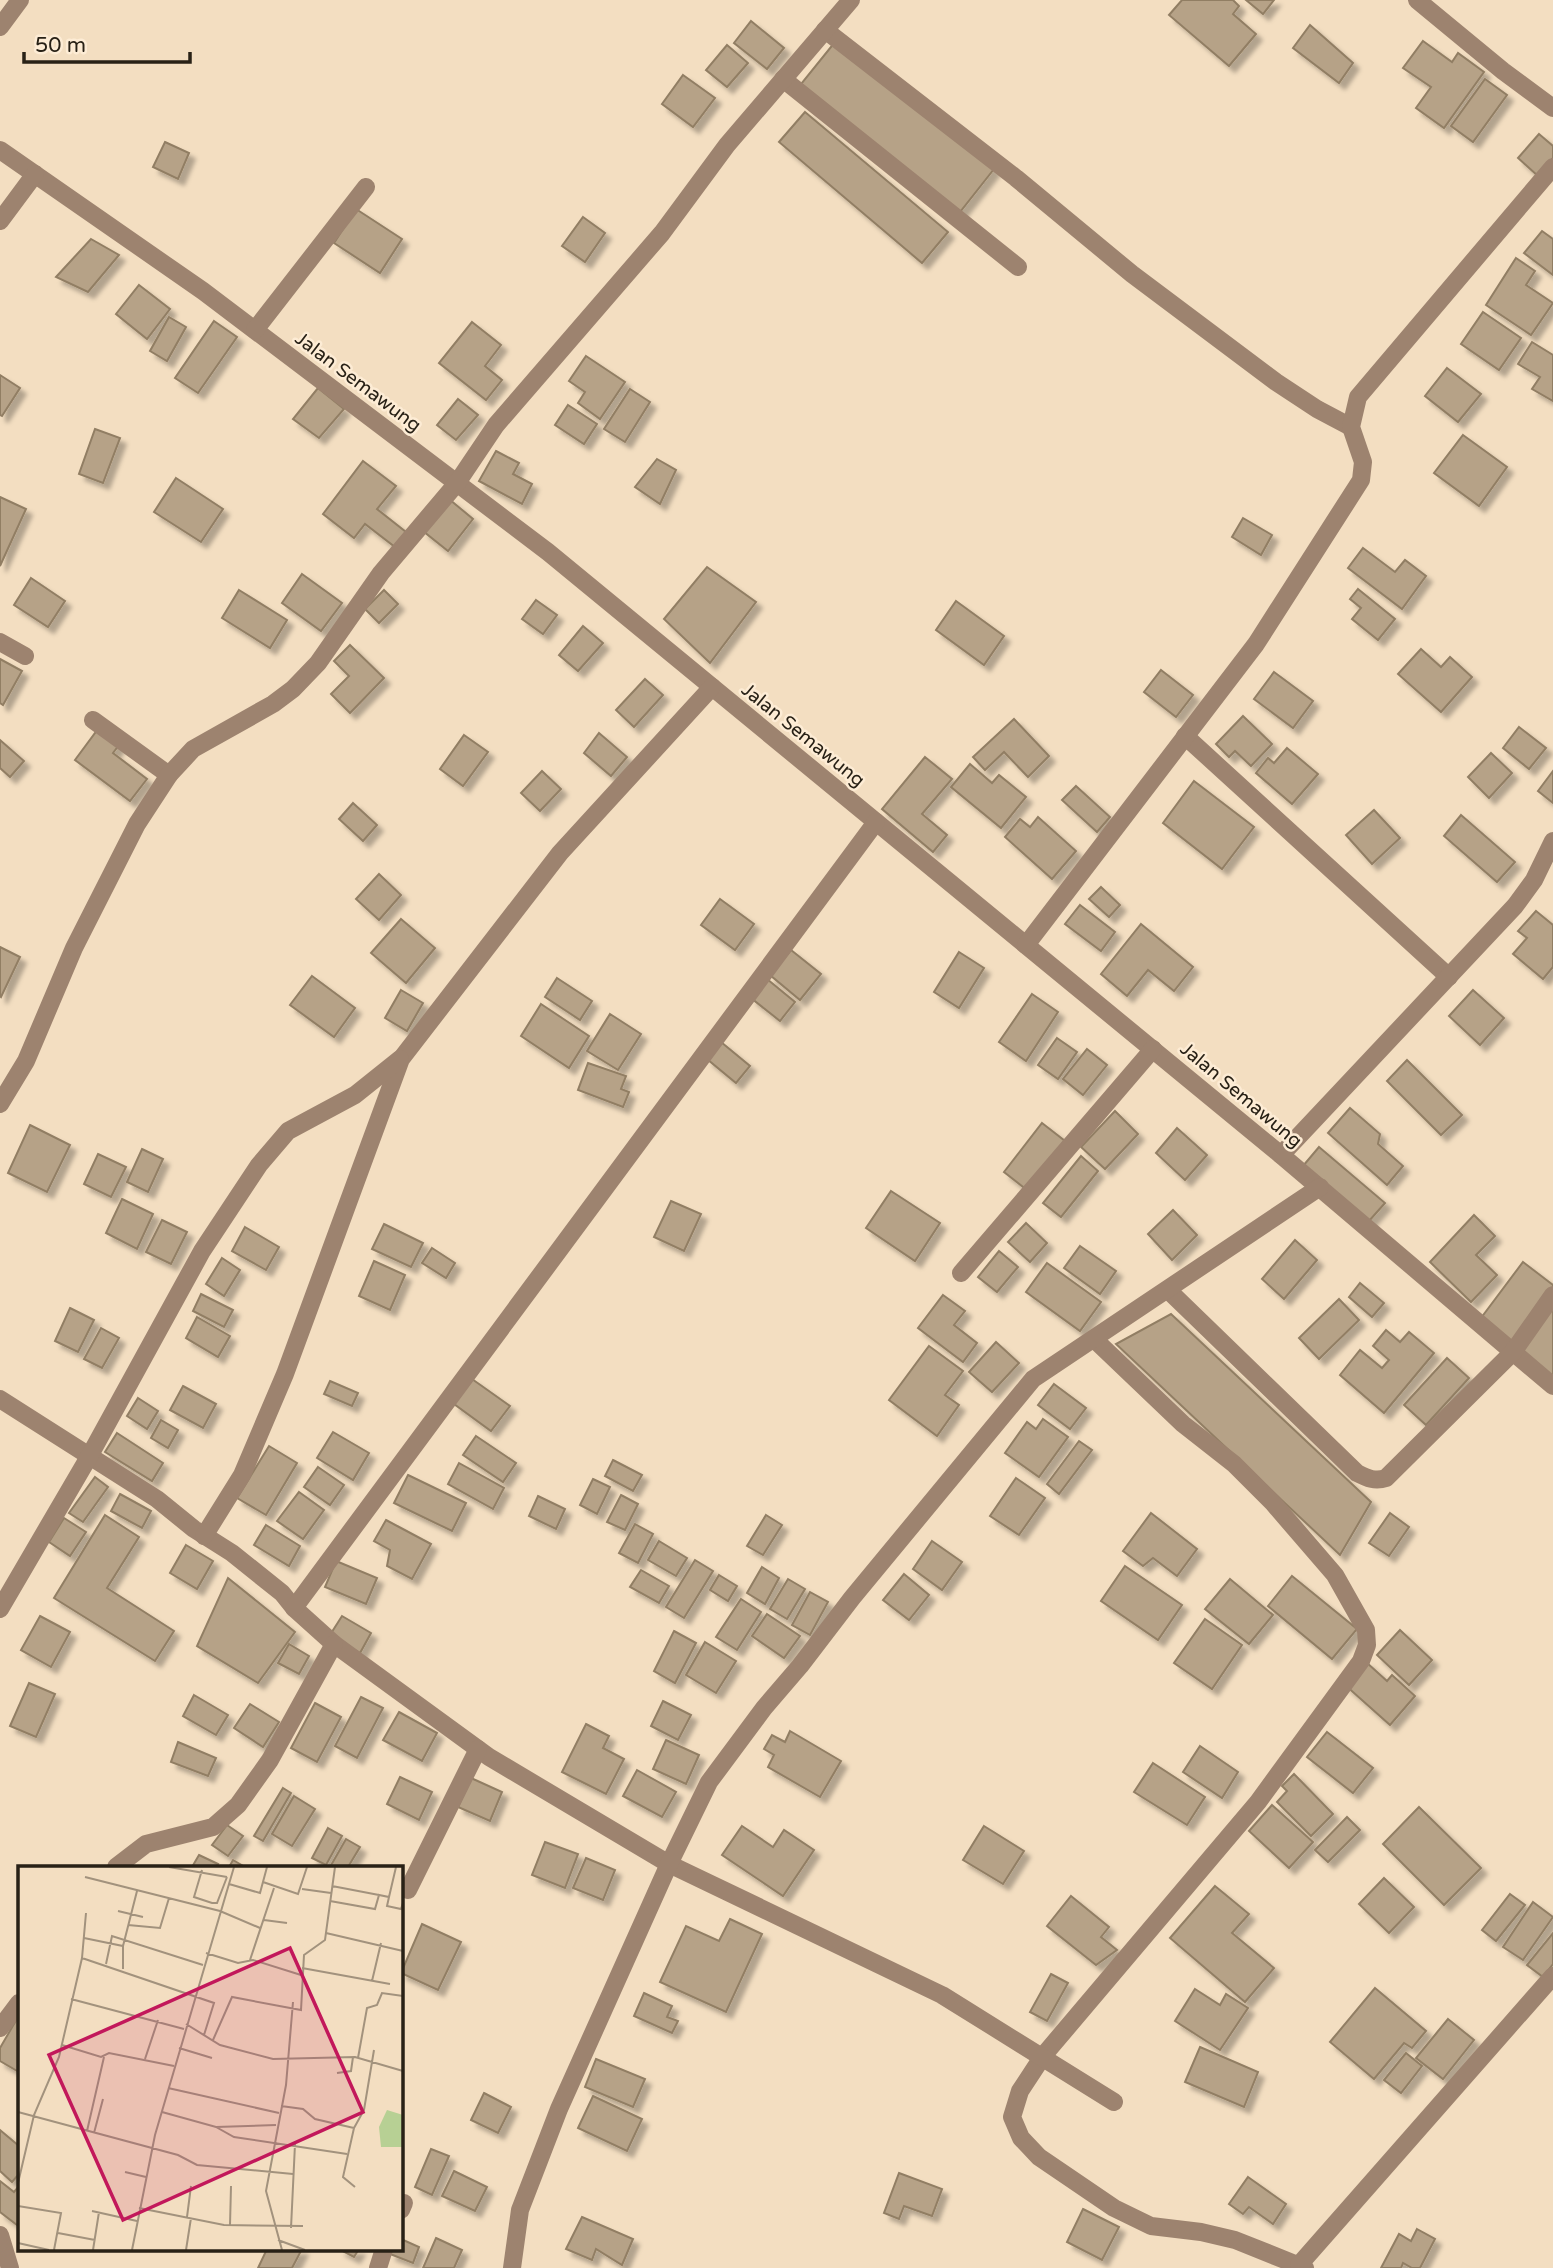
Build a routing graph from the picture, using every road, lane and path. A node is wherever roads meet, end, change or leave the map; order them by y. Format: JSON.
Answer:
{"nodes":[{"id":1,"x":20,"y":0,"type":"edge"},
{"id":2,"x":851,"y":0,"type":"edge"},
{"id":3,"x":1418,"y":0,"type":"edge"},
{"id":4,"x":0,"y":27,"type":"edge"},
{"id":5,"x":825,"y":30,"type":"junction"},
{"id":6,"x":783,"y":79,"type":"junction"},
{"id":7,"x":1553,"y":108,"type":"edge"},
{"id":8,"x":0,"y":150,"type":"edge"},
{"id":9,"x":1553,"y":167,"type":"edge"},
{"id":10,"x":35,"y":174,"type":"junction"},
{"id":11,"x":366,"y":187,"type":"dead end"},
{"id":12,"x":0,"y":221,"type":"edge"},
{"id":13,"x":1018,"y":267,"type":"dead end"},
{"id":14,"x":255,"y":330,"type":"junction"},
{"id":15,"x":1351,"y":427,"type":"junction"},
{"id":16,"x":457,"y":484,"type":"junction"},
{"id":17,"x":0,"y":642,"type":"edge"},
{"id":18,"x":25,"y":656,"type":"dead end"},
{"id":19,"x":712,"y":687,"type":"junction"},
{"id":20,"x":93,"y":720,"type":"dead end"},
{"id":21,"x":1185,"y":736,"type":"junction"},
{"id":22,"x":169,"y":775,"type":"junction"},
{"id":23,"x":876,"y":822,"type":"junction"},
{"id":24,"x":1553,"y":841,"type":"edge"},
{"id":25,"x":1027,"y":945,"type":"junction"},
{"id":26,"x":1449,"y":977,"type":"junction"},
{"id":27,"x":1153,"y":1049,"type":"junction"},
{"id":28,"x":401,"y":1059,"type":"junction"},
{"id":29,"x":0,"y":1104,"type":"edge"},
{"id":30,"x":1281,"y":1155,"type":"junction"},
{"id":31,"x":1320,"y":1187,"type":"junction"},
{"id":32,"x":961,"y":1273,"type":"dead end"},
{"id":33,"x":1168,"y":1290,"type":"junction"},
{"id":34,"x":1553,"y":1294,"type":"edge"},
{"id":35,"x":1094,"y":1339,"type":"junction"},
{"id":36,"x":1513,"y":1352,"type":"junction"},
{"id":37,"x":1553,"y":1386,"type":"edge"},
{"id":38,"x":0,"y":1398,"type":"edge"},
{"id":39,"x":90,"y":1455,"type":"junction"},
{"id":40,"x":204,"y":1536,"type":"junction"},
{"id":41,"x":293,"y":1608,"type":"junction"},
{"id":42,"x":0,"y":1609,"type":"edge"},
{"id":43,"x":334,"y":1644,"type":"junction"},
{"id":44,"x":478,"y":1749,"type":"junction"},
{"id":45,"x":669,"y":1864,"type":"junction"},
{"id":46,"x":117,"y":1866,"type":"edge"},
{"id":47,"x":408,"y":1889,"type":"dead end"},
{"id":48,"x":1553,"y":1976,"type":"edge"},
{"id":49,"x":18,"y":2004,"type":"edge"},
{"id":50,"x":0,"y":2028,"type":"edge"},
{"id":51,"x":1043,"y":2056,"type":"junction"},
{"id":52,"x":1114,"y":2102,"type":"dead end"},
{"id":53,"x":0,"y":2235,"type":"edge"},
{"id":54,"x":384,"y":2250,"type":"edge"},
{"id":55,"x":1302,"y":2266,"type":"edge"},
{"id":56,"x":10,"y":2268,"type":"edge"},
{"id":57,"x":378,"y":2268,"type":"edge"},
{"id":58,"x":512,"y":2268,"type":"edge"}],
"edges":[{"from":1,"to":4,"type":"street"},
{"from":2,"to":5,"type":"street"},
{"from":3,"to":7,"type":"street"},
{"from":5,"to":6,"type":"street"},
{"from":5,"to":15,"type":"street"},
{"from":6,"to":13,"type":"street"},
{"from":6,"to":16,"type":"street"},
{"from":8,"to":10,"type":"street","name":"Jalan Semawung"},
{"from":9,"to":15,"type":"street"},
{"from":10,"to":12,"type":"street"},
{"from":10,"to":14,"type":"street","name":"Jalan Semawung"},
{"from":11,"to":14,"type":"street"},
{"from":14,"to":16,"type":"street","name":"Jalan Semawung"},
{"from":15,"to":21,"type":"street"},
{"from":16,"to":19,"type":"street","name":"Jalan Semawung"},
{"from":16,"to":22,"type":"street"},
{"from":17,"to":18,"type":"street"},
{"from":19,"to":23,"type":"street","name":"Jalan Semawung"},
{"from":19,"to":28,"type":"street"},
{"from":20,"to":22,"type":"street"},
{"from":21,"to":25,"type":"street"},
{"from":21,"to":26,"type":"street"},
{"from":22,"to":29,"type":"street"},
{"from":23,"to":25,"type":"street","name":"Jalan Semawung"},
{"from":23,"to":41,"type":"street"},
{"from":24,"to":26,"type":"street"},
{"from":25,"to":27,"type":"street","name":"Jalan Semawung"},
{"from":26,"to":30,"type":"street"},
{"from":27,"to":30,"type":"street","name":"Jalan Semawung"},
{"from":27,"to":32,"type":"street"},
{"from":28,"to":39,"type":"street"},
{"from":28,"to":40,"type":"street"},
{"from":30,"to":31,"type":"street","name":"Jalan Semawung"},
{"from":31,"to":33,"type":"street"},
{"from":31,"to":36,"type":"street","name":"Jalan Semawung"},
{"from":33,"to":35,"type":"street"},
{"from":33,"to":36,"type":"street"},
{"from":34,"to":36,"type":"street"},
{"from":35,"to":45,"type":"street"},
{"from":35,"to":51,"type":"street"},
{"from":36,"to":37,"type":"street","name":"Jalan Semawung"},
{"from":38,"to":39,"type":"street"},
{"from":39,"to":40,"type":"street"},
{"from":39,"to":42,"type":"street"},
{"from":40,"to":41,"type":"street"},
{"from":41,"to":43,"type":"street"},
{"from":43,"to":44,"type":"street"},
{"from":43,"to":46,"type":"street"},
{"from":44,"to":45,"type":"street"},
{"from":44,"to":47,"type":"street"},
{"from":45,"to":51,"type":"street"},
{"from":45,"to":58,"type":"street"},
{"from":48,"to":55,"type":"street"},
{"from":49,"to":50,"type":"street"},
{"from":51,"to":52,"type":"street"},
{"from":51,"to":55,"type":"street"},
{"from":53,"to":56,"type":"street"},
{"from":54,"to":57,"type":"street"}]}
